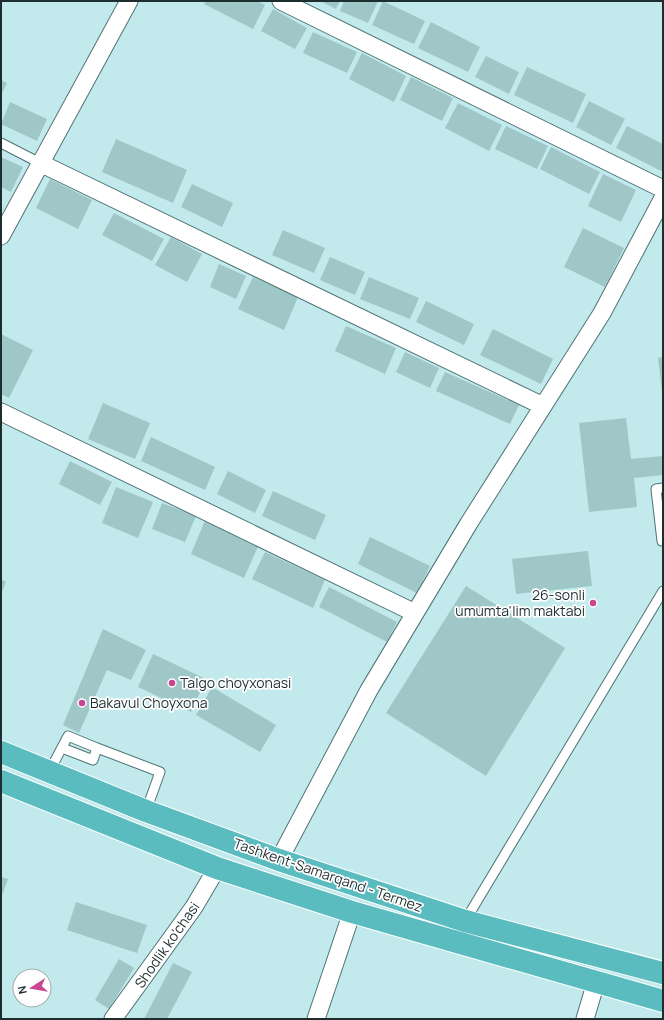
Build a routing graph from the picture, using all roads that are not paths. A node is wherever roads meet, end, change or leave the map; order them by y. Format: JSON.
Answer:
{"nodes":[{"id":1,"x":129,"y":1,"type":"edge"},
{"id":2,"x":282,"y":1,"type":"edge"},
{"id":3,"x":1,"y":143,"type":"edge"},
{"id":4,"x":40,"y":163,"type":"junction"},
{"id":5,"x":663,"y":189,"type":"edge"},
{"id":6,"x":663,"y":198,"type":"edge"},
{"id":7,"x":1,"y":236,"type":"edge"},
{"id":8,"x":543,"y":406,"type":"junction"},
{"id":9,"x":1,"y":412,"type":"edge"},
{"id":10,"x":663,"y":488,"type":"edge"},
{"id":11,"x":663,"y":540,"type":"edge"},
{"id":12,"x":663,"y":591,"type":"edge"},
{"id":13,"x":415,"y":614,"type":"junction"},
{"id":14,"x":62,"y":748,"type":"junction"},
{"id":15,"x":97,"y":748,"type":"junction"},
{"id":16,"x":1,"y":752,"type":"edge"},
{"id":17,"x":49,"y":772,"type":"junction"},
{"id":18,"x":1,"y":781,"type":"edge"},
{"id":19,"x":146,"y":811,"type":"junction"},
{"id":20,"x":279,"y":860,"type":"junction"},
{"id":21,"x":217,"y":868,"type":"junction"},
{"id":22,"x":352,"y":912,"type":"junction"},
{"id":23,"x":465,"y":922,"type":"junction"},
{"id":24,"x":663,"y":973,"type":"edge"},
{"id":25,"x":596,"y":982,"type":"junction"},
{"id":26,"x":663,"y":1001,"type":"edge"},
{"id":27,"x":113,"y":1019,"type":"edge"},
{"id":28,"x":316,"y":1019,"type":"edge"},
{"id":29,"x":585,"y":1019,"type":"edge"}],
"edges":[{"from":1,"to":4,"type":"street"},
{"from":2,"to":5,"type":"street"},
{"from":3,"to":4,"type":"lane"},
{"from":4,"to":7,"type":"street"},
{"from":4,"to":8,"type":"street"},
{"from":6,"to":8,"type":"street"},
{"from":8,"to":13,"type":"street"},
{"from":9,"to":13,"type":"street"},
{"from":10,"to":11,"type":"lane"},
{"from":12,"to":23,"type":"lane"},
{"from":13,"to":20,"type":"street"},
{"from":14,"to":15,"type":"lane"},
{"from":14,"to":15,"type":"lane"},
{"from":14,"to":17,"type":"lane"},
{"from":15,"to":19,"type":"lane"},
{"from":16,"to":17,"type":"highway","name":"Tashkent-Samarqand - Termez"},
{"from":17,"to":19,"type":"highway","name":"Tashkent-Samarqand - Termez"},
{"from":18,"to":21,"type":"highway","name":"Tashkent-Samarqand - Termez"},
{"from":19,"to":20,"type":"highway","name":"Tashkent-Samarqand - Termez"},
{"from":20,"to":23,"type":"highway","name":"Tashkent-Samarqand - Termez"},
{"from":21,"to":22,"type":"highway","name":"Tashkent-Samarqand - Termez"},
{"from":21,"to":27,"type":"street","name":"Shodlik ko'chasi"},
{"from":22,"to":25,"type":"highway","name":"Tashkent-Samarqand - Termez"},
{"from":22,"to":28,"type":"street"},
{"from":23,"to":24,"type":"highway","name":"Tashkent-Samarqand - Termez"},
{"from":25,"to":26,"type":"highway","name":"Tashkent-Samarqand - Termez"},
{"from":25,"to":29,"type":"street"}]}
